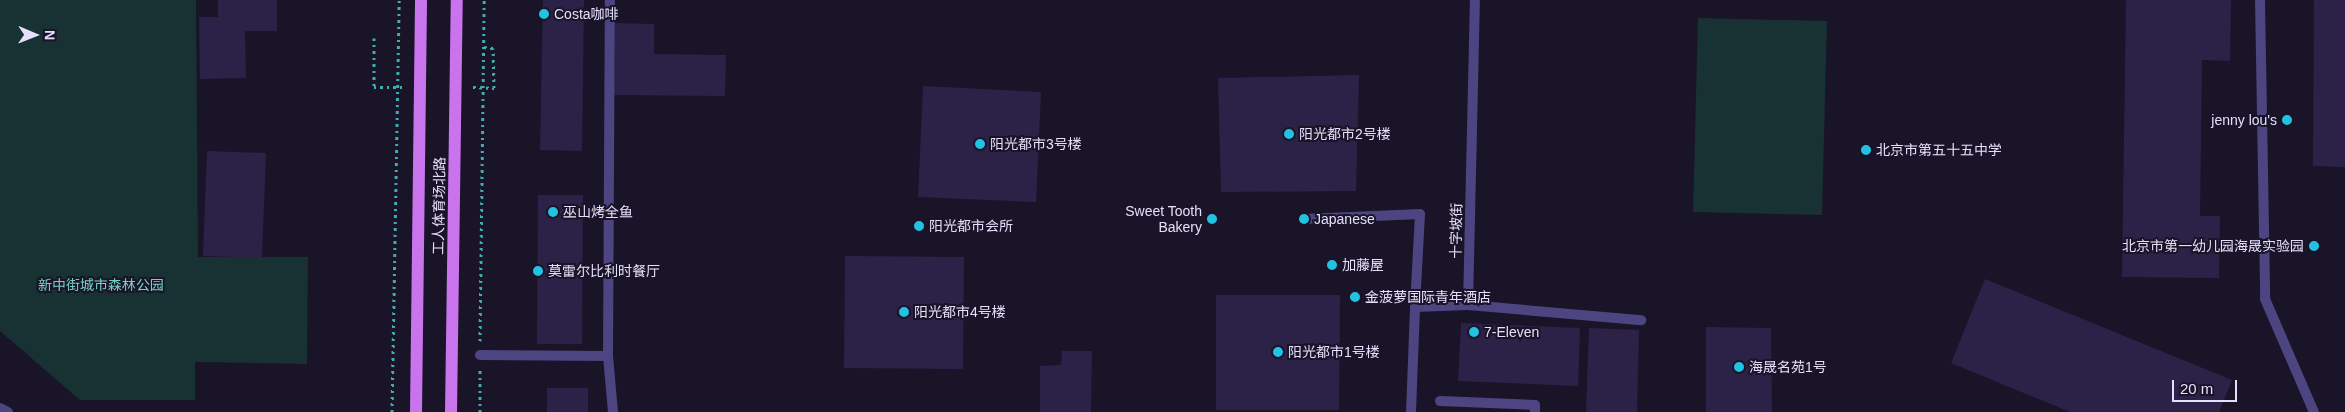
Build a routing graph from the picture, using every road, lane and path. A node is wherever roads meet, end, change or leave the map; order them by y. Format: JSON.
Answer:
{"nodes":[{"id":1,"x":399,"y":0,"type":"edge"},
{"id":2,"x":421,"y":0,"type":"edge"},
{"id":3,"x":457,"y":0,"type":"edge"},
{"id":4,"x":484,"y":0,"type":"edge"},
{"id":5,"x":610,"y":0,"type":"edge"},
{"id":6,"x":1475,"y":0,"type":"edge"},
{"id":7,"x":2260,"y":0,"type":"edge"},
{"id":8,"x":374,"y":38,"type":"dead end"},
{"id":9,"x":482,"y":47,"type":"junction"},
{"id":10,"x":374,"y":87,"type":"dead end"},
{"id":11,"x":494,"y":88,"type":"dead end"},
{"id":12,"x":1304,"y":219,"type":"dead end"},
{"id":13,"x":1468,"y":305,"type":"junction"},
{"id":14,"x":1415,"y":307,"type":"junction"},
{"id":15,"x":1641,"y":320,"type":"dead end"},
{"id":16,"x":480,"y":355,"type":"junction"},
{"id":17,"x":608,"y":356,"type":"junction"},
{"id":18,"x":1440,"y":401,"type":"dead end"},
{"id":19,"x":0,"y":408,"type":"edge"},
{"id":20,"x":8,"y":412,"type":"edge"},
{"id":21,"x":392,"y":412,"type":"edge"},
{"id":22,"x":416,"y":412,"type":"edge"},
{"id":23,"x":451,"y":412,"type":"edge"},
{"id":24,"x":480,"y":412,"type":"edge"},
{"id":25,"x":613,"y":412,"type":"edge"},
{"id":26,"x":1411,"y":412,"type":"edge"},
{"id":27,"x":1534,"y":412,"type":"edge"},
{"id":28,"x":2314,"y":412,"type":"edge"}],
"edges":[{"from":1,"to":21,"type":"path"},
{"from":2,"to":22,"type":"main road","name":"工人体育场北路"},
{"from":3,"to":23,"type":"main road","name":"工人体育场北路"},
{"from":4,"to":9,"type":"path"},
{"from":5,"to":17,"type":"street"},
{"from":6,"to":13,"type":"street","name":"十字坡街"},
{"from":7,"to":28,"type":"street"},
{"from":8,"to":10,"type":"path"},
{"from":9,"to":11,"type":"path"},
{"from":9,"to":16,"type":"path"},
{"from":12,"to":14,"type":"street"},
{"from":13,"to":14,"type":"street"},
{"from":13,"to":15,"type":"street"},
{"from":14,"to":26,"type":"street"},
{"from":16,"to":17,"type":"street"},
{"from":16,"to":24,"type":"path"},
{"from":17,"to":25,"type":"street"},
{"from":18,"to":27,"type":"street"},
{"from":19,"to":20,"type":"street"}]}
